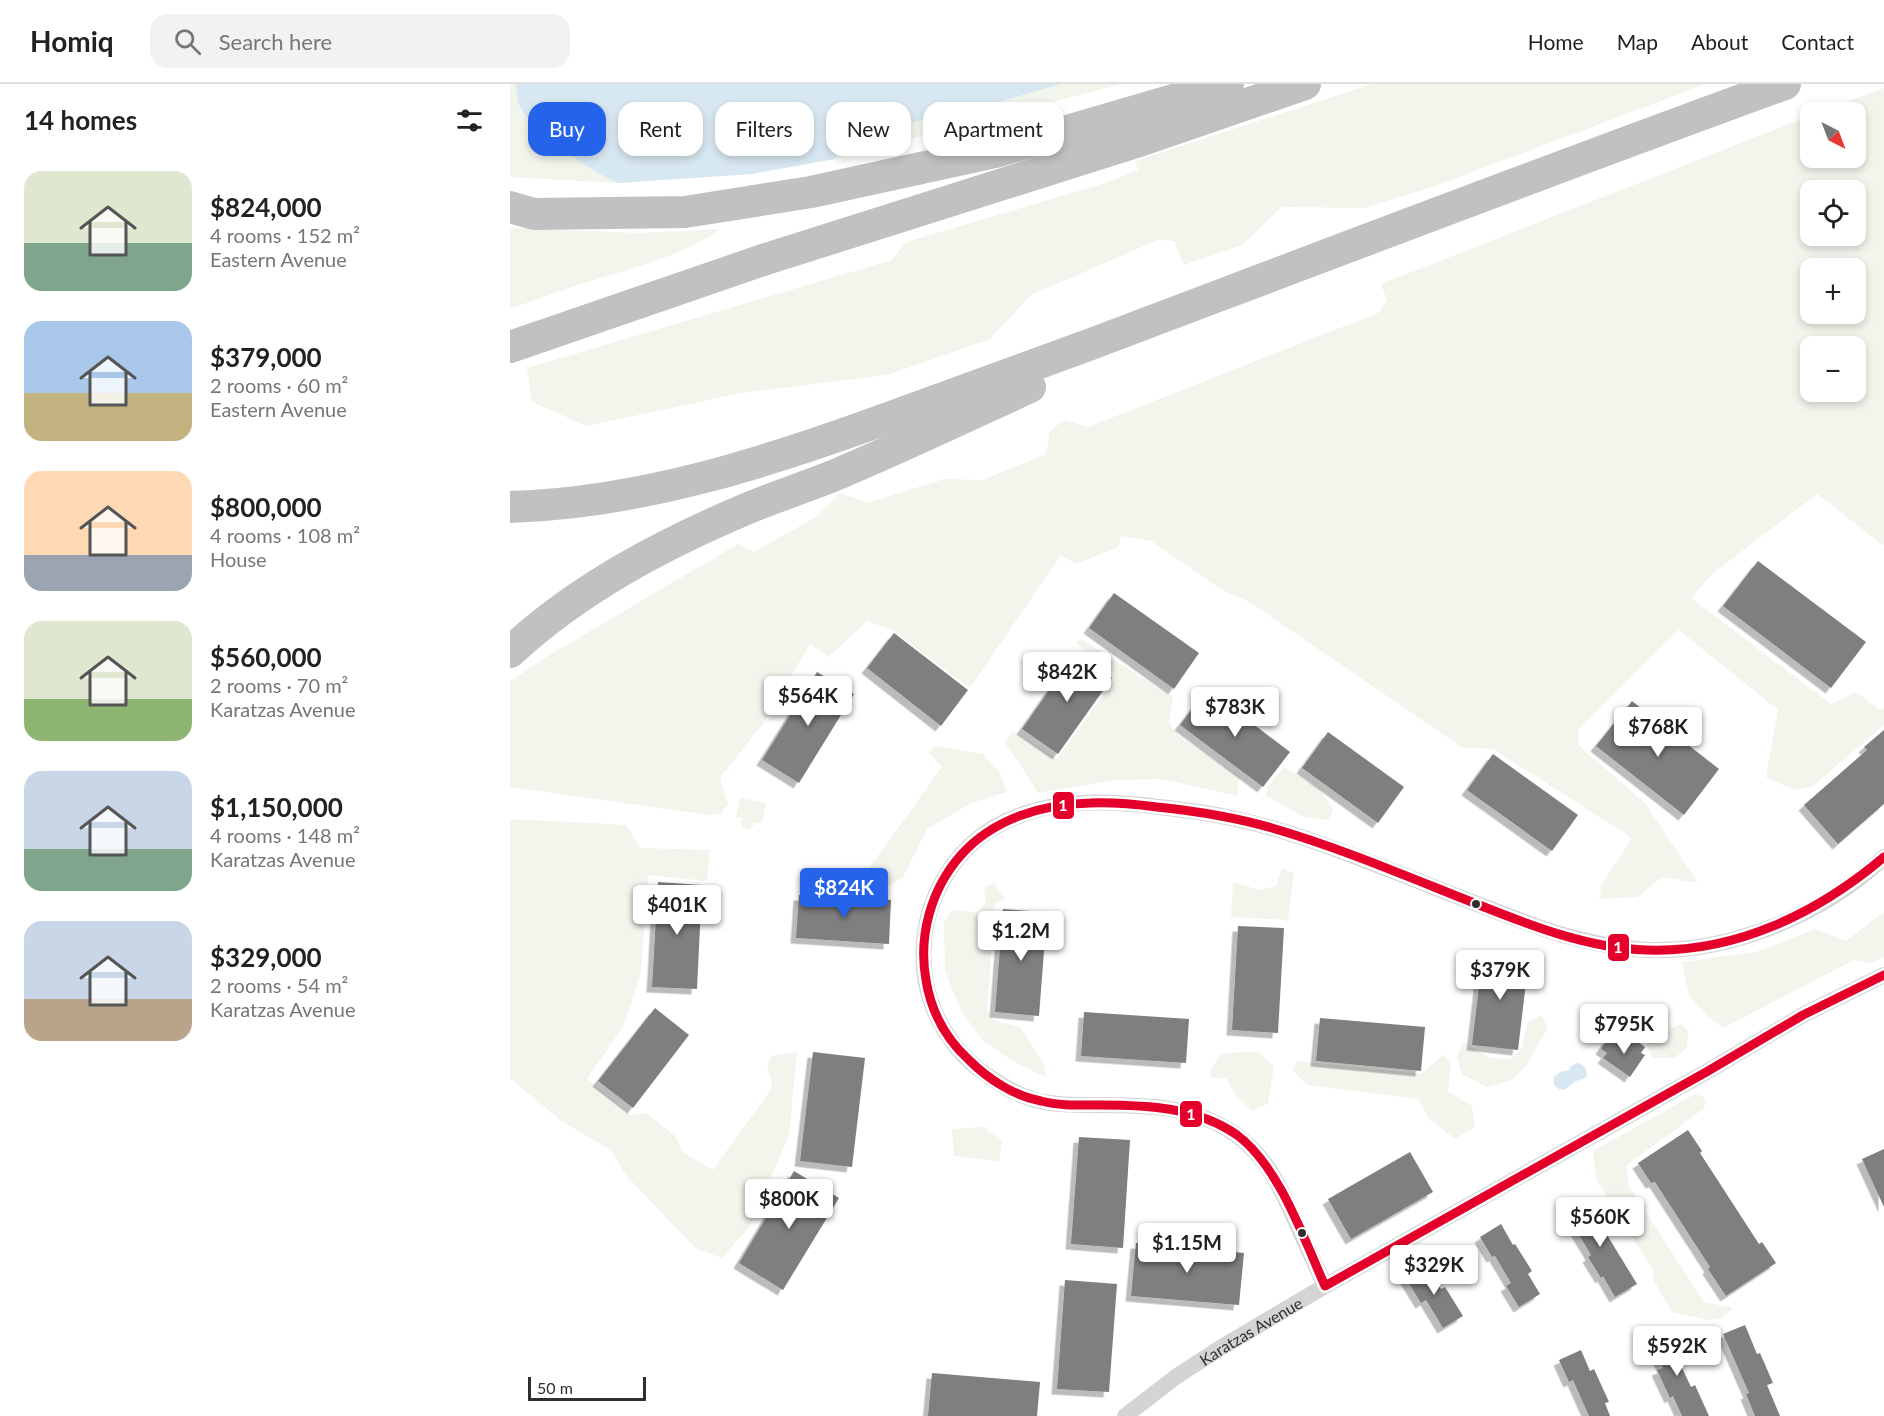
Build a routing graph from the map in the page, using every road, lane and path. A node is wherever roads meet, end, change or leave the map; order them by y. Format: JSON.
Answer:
{"nodes":[{"id":1,"x":1228,"y":84,"type":"edge"},
{"id":2,"x":1305,"y":84,"type":"edge"},
{"id":3,"x":1785,"y":84,"type":"edge"},
{"id":4,"x":1130,"y":129,"type":"junction"},
{"id":5,"x":510,"y":207,"type":"edge"},
{"id":6,"x":1299,"y":266,"type":"junction"},
{"id":7,"x":510,"y":347,"type":"edge"},
{"id":8,"x":510,"y":507,"type":"edge"},
{"id":9,"x":510,"y":652,"type":"edge"},
{"id":10,"x":1884,"y":857,"type":"edge"},
{"id":11,"x":1884,"y":975,"type":"edge"},
{"id":12,"x":1325,"y":1286,"type":"junction"},
{"id":13,"x":1125,"y":1416,"type":"edge"}],
"edges":[{"from":1,"to":4,"type":"highway"},
{"from":2,"to":4,"type":"highway"},
{"from":3,"to":6,"type":"highway"},
{"from":4,"to":5,"type":"highway"},
{"from":4,"to":7,"type":"highway"},
{"from":6,"to":8,"type":"highway"},
{"from":6,"to":9,"type":"highway"},
{"from":10,"to":12,"type":"street"},
{"from":11,"to":12,"type":"street","name":"Karatzas Avenue"},
{"from":12,"to":13,"type":"street","name":"Karatzas Avenue"}]}
